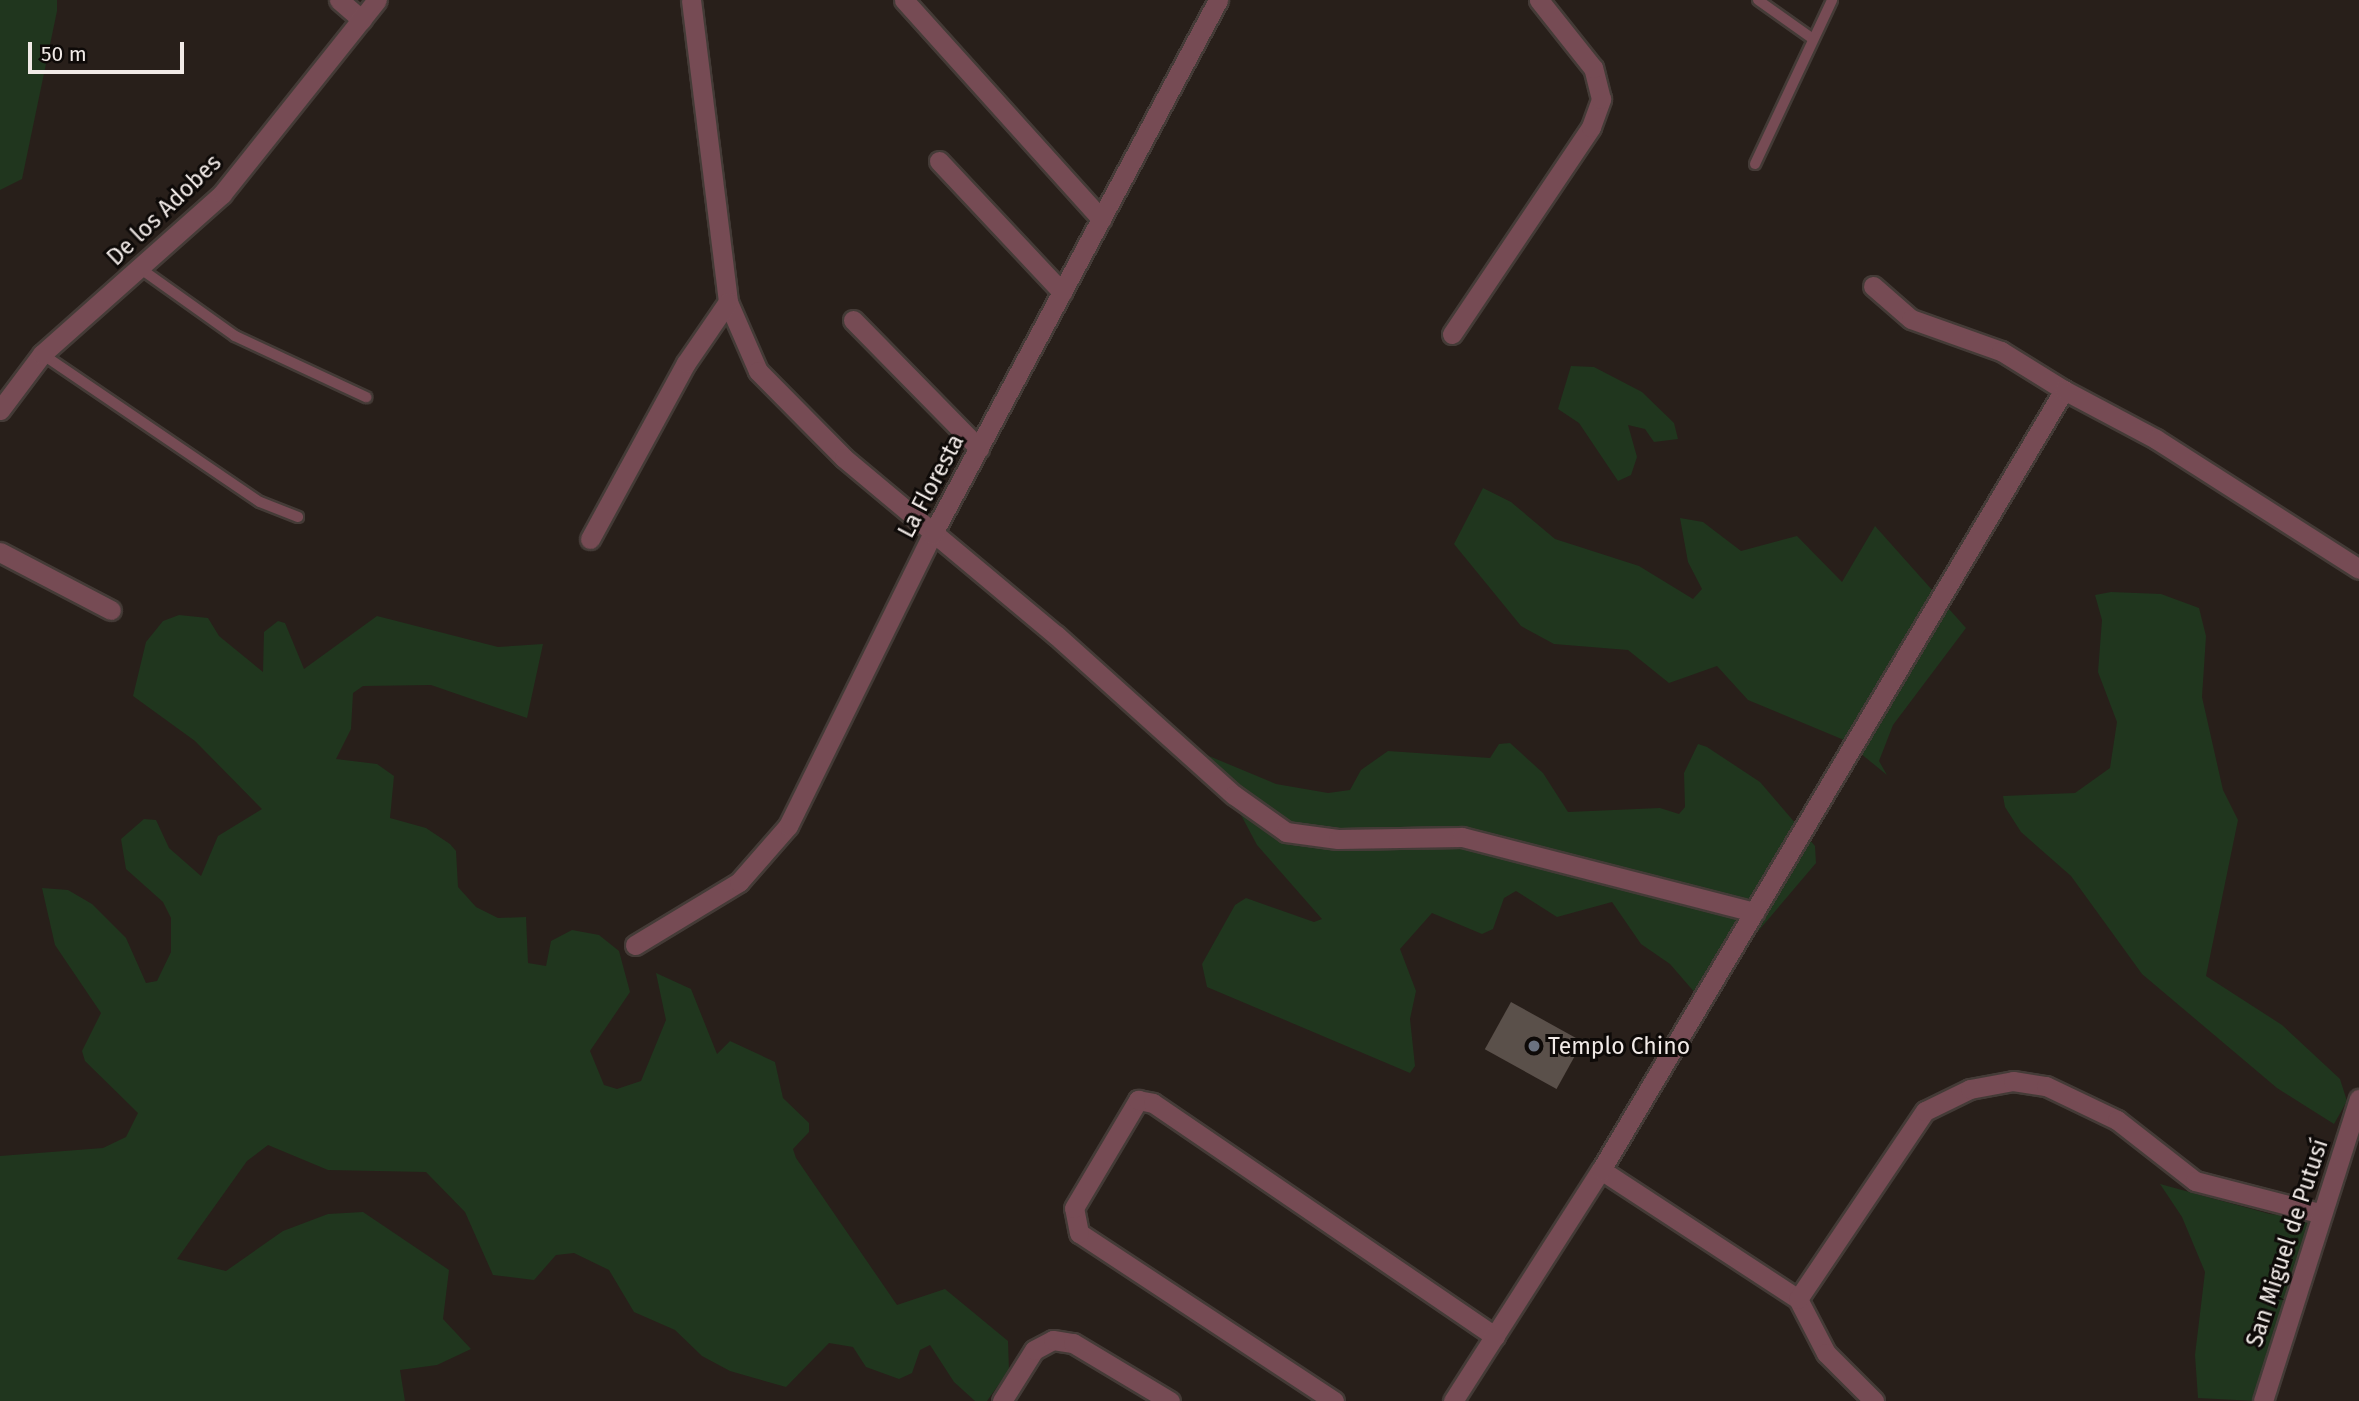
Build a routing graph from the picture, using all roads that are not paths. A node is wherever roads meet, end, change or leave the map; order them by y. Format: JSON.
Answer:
{"nodes":[{"id":1,"x":339,"y":0,"type":"edge"},
{"id":2,"x":377,"y":0,"type":"edge"},
{"id":3,"x":691,"y":0,"type":"edge"},
{"id":4,"x":904,"y":0,"type":"edge"},
{"id":5,"x":1218,"y":0,"type":"edge"},
{"id":6,"x":1539,"y":0,"type":"edge"},
{"id":7,"x":1758,"y":0,"type":"edge"},
{"id":8,"x":1832,"y":0,"type":"edge"},
{"id":9,"x":362,"y":20,"type":"junction"},
{"id":10,"x":1813,"y":39,"type":"junction"},
{"id":11,"x":939,"y":161,"type":"dead end"},
{"id":12,"x":1755,"y":164,"type":"dead end"},
{"id":13,"x":1101,"y":219,"type":"junction"},
{"id":14,"x":141,"y":269,"type":"junction"},
{"id":15,"x":1873,"y":286,"type":"dead end"},
{"id":16,"x":1062,"y":292,"type":"junction"},
{"id":17,"x":728,"y":302,"type":"junction"},
{"id":18,"x":853,"y":320,"type":"dead end"},
{"id":19,"x":1452,"y":334,"type":"dead end"},
{"id":20,"x":42,"y":354,"type":"junction"},
{"id":21,"x":2064,"y":390,"type":"junction"},
{"id":22,"x":366,"y":397,"type":"dead end"},
{"id":23,"x":0,"y":410,"type":"edge"},
{"id":24,"x":979,"y":448,"type":"junction"},
{"id":25,"x":298,"y":517,"type":"dead end"},
{"id":26,"x":932,"y":535,"type":"junction"},
{"id":27,"x":590,"y":539,"type":"dead end"},
{"id":28,"x":0,"y":552,"type":"edge"},
{"id":29,"x":2359,"y":569,"type":"edge"},
{"id":30,"x":111,"y":610,"type":"dead end"},
{"id":31,"x":1755,"y":912,"type":"junction"},
{"id":32,"x":635,"y":945,"type":"dead end"},
{"id":33,"x":2359,"y":1099,"type":"edge"},
{"id":34,"x":1601,"y":1170,"type":"junction"},
{"id":35,"x":2319,"y":1213,"type":"junction"},
{"id":36,"x":1798,"y":1299,"type":"junction"},
{"id":37,"x":1495,"y":1336,"type":"junction"},
{"id":38,"x":1002,"y":1401,"type":"edge"},
{"id":39,"x":1170,"y":1401,"type":"edge"},
{"id":40,"x":1334,"y":1401,"type":"edge"},
{"id":41,"x":1453,"y":1401,"type":"edge"},
{"id":42,"x":1874,"y":1401,"type":"edge"},
{"id":43,"x":2263,"y":1401,"type":"edge"}],
"edges":[{"from":1,"to":9,"type":"street"},
{"from":2,"to":9,"type":"street","name":"De los Adobes"},
{"from":3,"to":17,"type":"street"},
{"from":4,"to":13,"type":"street"},
{"from":5,"to":13,"type":"street","name":"La Floresta"},
{"from":6,"to":19,"type":"street"},
{"from":7,"to":10,"type":"lane"},
{"from":8,"to":10,"type":"lane"},
{"from":9,"to":14,"type":"street","name":"De los Adobes"},
{"from":10,"to":12,"type":"lane"},
{"from":11,"to":16,"type":"street"},
{"from":13,"to":16,"type":"street","name":"La Floresta"},
{"from":14,"to":20,"type":"street","name":"De los Adobes"},
{"from":14,"to":22,"type":"lane"},
{"from":15,"to":21,"type":"street"},
{"from":16,"to":24,"type":"street","name":"La Floresta"},
{"from":17,"to":26,"type":"street"},
{"from":17,"to":27,"type":"street"},
{"from":18,"to":24,"type":"street"},
{"from":20,"to":23,"type":"street","name":"De los Adobes"},
{"from":20,"to":25,"type":"lane"},
{"from":21,"to":29,"type":"street"},
{"from":21,"to":31,"type":"street"},
{"from":24,"to":26,"type":"street","name":"La Floresta"},
{"from":26,"to":31,"type":"street"},
{"from":26,"to":32,"type":"street","name":"La Floresta"},
{"from":28,"to":30,"type":"street"},
{"from":31,"to":34,"type":"street"},
{"from":33,"to":35,"type":"street","name":"San Miguel de Putusí"},
{"from":34,"to":36,"type":"street"},
{"from":34,"to":37,"type":"street"},
{"from":35,"to":36,"type":"street"},
{"from":35,"to":43,"type":"street","name":"San Miguel de Putusí"},
{"from":36,"to":42,"type":"street"},
{"from":37,"to":40,"type":"street"},
{"from":37,"to":41,"type":"street"},
{"from":38,"to":39,"type":"street"}]}
